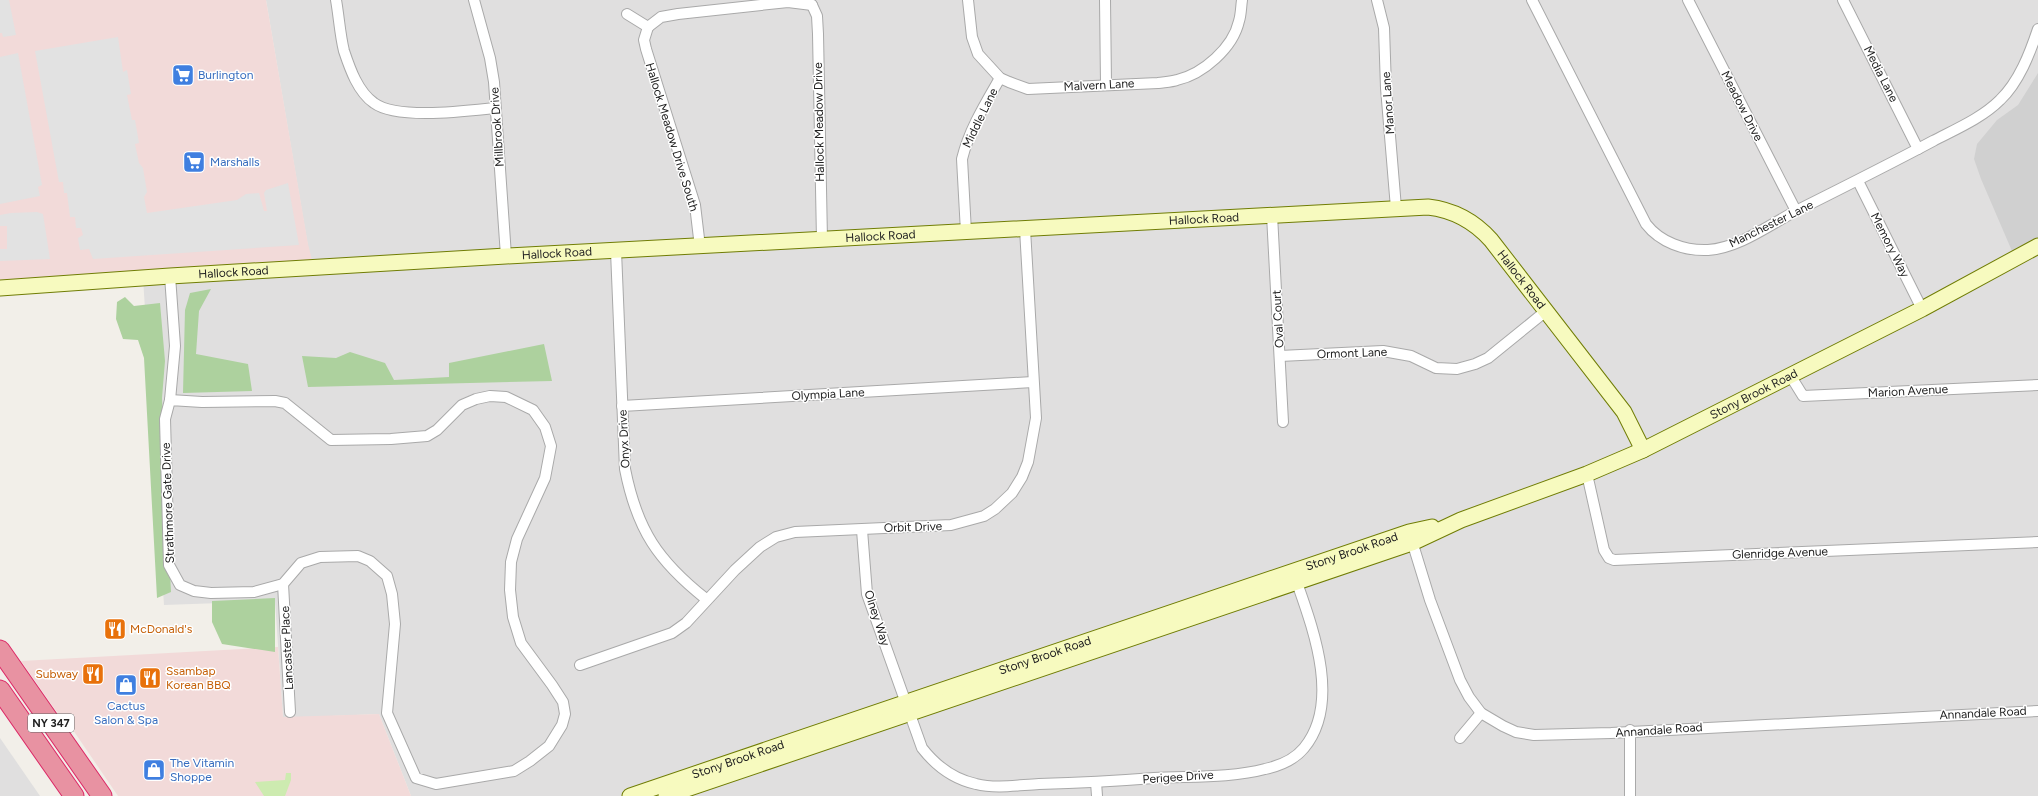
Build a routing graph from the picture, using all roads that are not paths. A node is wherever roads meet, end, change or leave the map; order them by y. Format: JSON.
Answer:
{"nodes":[{"id":1,"x":336,"y":0,"type":"edge"},
{"id":2,"x":474,"y":0,"type":"edge"},
{"id":3,"x":968,"y":0,"type":"edge"},
{"id":4,"x":1105,"y":0,"type":"edge"},
{"id":5,"x":1242,"y":0,"type":"edge"},
{"id":6,"x":1377,"y":0,"type":"edge"},
{"id":7,"x":1532,"y":0,"type":"edge"},
{"id":8,"x":1688,"y":0,"type":"edge"},
{"id":9,"x":1843,"y":0,"type":"edge"},
{"id":10,"x":814,"y":2,"type":"edge"},
{"id":11,"x":627,"y":14,"type":"dead end"},
{"id":12,"x":648,"y":27,"type":"junction"},
{"id":13,"x":2038,"y":29,"type":"edge"},
{"id":14,"x":1000,"y":78,"type":"junction"},
{"id":15,"x":1106,"y":84,"type":"junction"},
{"id":16,"x":495,"y":108,"type":"junction"},
{"id":17,"x":1918,"y":149,"type":"junction"},
{"id":18,"x":1858,"y":181,"type":"junction"},
{"id":19,"x":1396,"y":208,"type":"junction"},
{"id":20,"x":1796,"y":211,"type":"junction"},
{"id":21,"x":1272,"y":215,"type":"junction"},
{"id":22,"x":1025,"y":229,"type":"junction"},
{"id":23,"x":966,"y":232,"type":"junction"},
{"id":24,"x":822,"y":240,"type":"junction"},
{"id":25,"x":2038,"y":246,"type":"edge"},
{"id":26,"x":700,"y":247,"type":"junction"},
{"id":27,"x":616,"y":251,"type":"junction"},
{"id":28,"x":506,"y":256,"type":"junction"},
{"id":29,"x":170,"y":276,"type":"junction"},
{"id":30,"x":0,"y":288,"type":"edge"},
{"id":31,"x":1922,"y":309,"type":"junction"},
{"id":32,"x":1546,"y":311,"type":"junction"},
{"id":33,"x":1280,"y":356,"type":"junction"},
{"id":34,"x":1790,"y":375,"type":"junction"},
{"id":35,"x":1033,"y":382,"type":"junction"},
{"id":36,"x":2038,"y":385,"type":"edge"},
{"id":37,"x":170,"y":400,"type":"junction"},
{"id":38,"x":622,"y":406,"type":"junction"},
{"id":39,"x":1283,"y":422,"type":"dead end"},
{"id":40,"x":1643,"y":450,"type":"junction"},
{"id":41,"x":1587,"y":474,"type":"junction"},
{"id":42,"x":862,"y":530,"type":"junction"},
{"id":43,"x":1411,"y":538,"type":"junction"},
{"id":44,"x":2038,"y":542,"type":"edge"},
{"id":45,"x":1295,"y":577,"type":"junction"},
{"id":46,"x":283,"y":584,"type":"junction"},
{"id":47,"x":706,"y":599,"type":"junction"},
{"id":48,"x":0,"y":650,"type":"edge"},
{"id":49,"x":580,"y":664,"type":"dead end"},
{"id":50,"x":0,"y":690,"type":"edge"},
{"id":51,"x":0,"y":702,"type":"edge"},
{"id":52,"x":906,"y":709,"type":"junction"},
{"id":53,"x":2038,"y":711,"type":"edge"},
{"id":54,"x":290,"y":712,"type":"dead end"},
{"id":55,"x":1482,"y":713,"type":"junction"},
{"id":56,"x":19,"y":717,"type":"junction"},
{"id":57,"x":1630,"y":730,"type":"junction"},
{"id":58,"x":1460,"y":738,"type":"dead end"},
{"id":59,"x":732,"y":768,"type":"junction"},
{"id":60,"x":1096,"y":782,"type":"junction"},
{"id":61,"x":74,"y":796,"type":"edge"},
{"id":62,"x":102,"y":796,"type":"edge"},
{"id":63,"x":630,"y":796,"type":"edge"},
{"id":64,"x":666,"y":796,"type":"edge"},
{"id":65,"x":1097,"y":796,"type":"edge"},
{"id":66,"x":1630,"y":796,"type":"edge"}],
"edges":[{"from":1,"to":16,"type":"street"},
{"from":2,"to":16,"type":"street","name":"Millbrook Drive"},
{"from":3,"to":14,"type":"street","name":"Malvern Lane"},
{"from":4,"to":15,"type":"street"},
{"from":5,"to":15,"type":"street","name":"Malvern Lane"},
{"from":6,"to":19,"type":"street","name":"Manor Lane"},
{"from":7,"to":20,"type":"street","name":"Manchester Lane"},
{"from":8,"to":20,"type":"street","name":"Meadow Drive"},
{"from":9,"to":17,"type":"street","name":"Media Lane"},
{"from":10,"to":12,"type":"street"},
{"from":10,"to":24,"type":"street","name":"Hallock Meadow Drive"},
{"from":11,"to":12,"type":"street"},
{"from":12,"to":26,"type":"street","name":"Hallock Meadow Drive South"},
{"from":13,"to":17,"type":"street","name":"Manchester Lane"},
{"from":14,"to":15,"type":"street","name":"Malvern Lane"},
{"from":14,"to":23,"type":"street","name":"Middle Lane"},
{"from":16,"to":28,"type":"street","name":"Millbrook Drive"},
{"from":17,"to":18,"type":"street","name":"Manchester Lane"},
{"from":18,"to":20,"type":"street","name":"Manchester Lane"},
{"from":18,"to":31,"type":"street","name":"Memory Way"},
{"from":19,"to":21,"type":"street","name":"Hallock Road"},
{"from":19,"to":32,"type":"street","name":"Hallock Road"},
{"from":21,"to":22,"type":"street","name":"Hallock Road"},
{"from":21,"to":33,"type":"street","name":"Oval Court"},
{"from":22,"to":23,"type":"street","name":"Hallock Road"},
{"from":22,"to":35,"type":"street","name":"Orbit Drive"},
{"from":23,"to":24,"type":"street","name":"Hallock Road"},
{"from":24,"to":26,"type":"street","name":"Hallock Road"},
{"from":25,"to":31,"type":"street","name":"Stony Brook Road"},
{"from":26,"to":27,"type":"street","name":"Hallock Road"},
{"from":27,"to":28,"type":"street","name":"Hallock Road"},
{"from":27,"to":38,"type":"street","name":"Onyx Drive"},
{"from":28,"to":29,"type":"street","name":"Hallock Road"},
{"from":29,"to":30,"type":"street","name":"Hallock Road"},
{"from":29,"to":37,"type":"street","name":"Strathmore Gate Drive"},
{"from":31,"to":34,"type":"street","name":"Stony Brook Road"},
{"from":32,"to":33,"type":"street","name":"Ormont Lane"},
{"from":32,"to":40,"type":"street","name":"Hallock Road"},
{"from":33,"to":39,"type":"street","name":"Oval Court"},
{"from":34,"to":36,"type":"street","name":"Marion Avenue"},
{"from":34,"to":40,"type":"street","name":"Stony Brook Road"},
{"from":35,"to":38,"type":"street","name":"Olympia Lane"},
{"from":35,"to":42,"type":"street","name":"Orbit Drive"},
{"from":37,"to":46,"type":"street","name":"Strathmore Gate Drive"},
{"from":37,"to":46,"type":"street"},
{"from":38,"to":47,"type":"street","name":"Onyx Drive"},
{"from":40,"to":41,"type":"street","name":"Stony Brook Road"},
{"from":41,"to":43,"type":"street","name":"Stony Brook Road"},
{"from":41,"to":44,"type":"street","name":"Glenridge Avenue"},
{"from":42,"to":47,"type":"street","name":"Orbit Drive"},
{"from":42,"to":52,"type":"street","name":"Olney Way"},
{"from":43,"to":45,"type":"street","name":"Stony Brook Road"},
{"from":43,"to":55,"type":"street","name":"Annandale Road"},
{"from":45,"to":52,"type":"street","name":"Stony Brook Road"},
{"from":45,"to":60,"type":"street","name":"Perigee Drive"},
{"from":46,"to":54,"type":"street","name":"Lancaster Place"},
{"from":47,"to":49,"type":"street","name":"Orbit Drive"},
{"from":48,"to":62,"type":"highway","number":"NY 347"},
{"from":50,"to":56,"type":"highway","number":"NY 347"},
{"from":51,"to":56,"type":"highway"},
{"from":52,"to":59,"type":"street","name":"Stony Brook Road"},
{"from":52,"to":60,"type":"street","name":"Perigee Drive"},
{"from":53,"to":57,"type":"street","name":"Annandale Road"},
{"from":55,"to":57,"type":"street","name":"Annandale Road"},
{"from":55,"to":58,"type":"street"},
{"from":56,"to":61,"type":"highway","number":"NY 347"},
{"from":57,"to":66,"type":"street"},
{"from":59,"to":63,"type":"street","name":"Stony Brook Road"},
{"from":59,"to":64,"type":"street","name":"Stony Brook Road"},
{"from":60,"to":65,"type":"street"}]}
